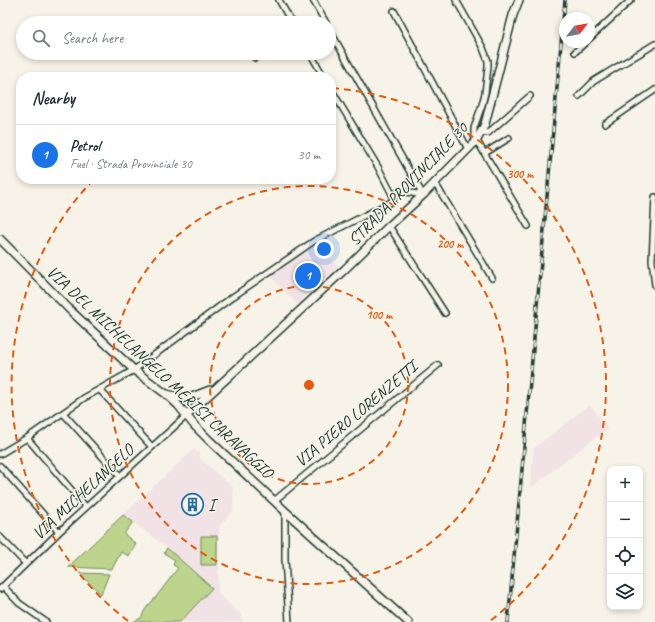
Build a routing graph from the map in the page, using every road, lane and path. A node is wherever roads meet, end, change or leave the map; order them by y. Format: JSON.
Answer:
{"nodes":[{"id":1,"x":279,"y":0,"type":"edge"},
{"id":2,"x":313,"y":0,"type":"edge"},
{"id":3,"x":456,"y":0,"type":"edge"},
{"id":4,"x":519,"y":0,"type":"edge"},
{"id":5,"x":631,"y":0,"type":"edge"},
{"id":6,"x":394,"y":12,"type":"dead end"},
{"id":7,"x":288,"y":16,"type":"edge"},
{"id":8,"x":322,"y":16,"type":"edge"},
{"id":9,"x":595,"y":33,"type":"edge"},
{"id":10,"x":336,"y":41,"type":"edge"},
{"id":11,"x":655,"y":44,"type":"edge"},
{"id":12,"x":579,"y":48,"type":"edge"},
{"id":13,"x":575,"y":52,"type":"dead end"},
{"id":14,"x":314,"y":60,"type":"edge"},
{"id":15,"x":321,"y":72,"type":"edge"},
{"id":16,"x":655,"y":90,"type":"edge"},
{"id":17,"x":530,"y":96,"type":"dead end"},
{"id":18,"x":579,"y":96,"type":"dead end"},
{"id":19,"x":336,"y":97,"type":"edge"},
{"id":20,"x":605,"y":124,"type":"dead end"},
{"id":21,"x":481,"y":132,"type":"junction"},
{"id":22,"x":509,"y":138,"type":"dead end"},
{"id":23,"x":477,"y":140,"type":"junction"},
{"id":24,"x":468,"y":149,"type":"junction"},
{"id":25,"x":484,"y":153,"type":"junction"},
{"id":26,"x":435,"y":183,"type":"junction"},
{"id":27,"x":392,"y":194,"type":"junction"},
{"id":28,"x":423,"y":195,"type":"junction"},
{"id":29,"x":655,"y":200,"type":"edge"},
{"id":30,"x":389,"y":226,"type":"junction"},
{"id":31,"x":528,"y":226,"type":"dead end"},
{"id":32,"x":0,"y":239,"type":"edge"},
{"id":33,"x":492,"y":278,"type":"dead end"},
{"id":34,"x":655,"y":285,"type":"edge"},
{"id":35,"x":445,"y":313,"type":"dead end"},
{"id":36,"x":438,"y":365,"type":"dead end"},
{"id":37,"x":134,"y":370,"type":"junction"},
{"id":38,"x":214,"y":389,"type":"junction"},
{"id":39,"x":100,"y":390,"type":"junction"},
{"id":40,"x":166,"y":394,"type":"junction"},
{"id":41,"x":63,"y":413,"type":"junction"},
{"id":42,"x":186,"y":416,"type":"junction"},
{"id":43,"x":27,"y":438,"type":"junction"},
{"id":44,"x":152,"y":447,"type":"junction"},
{"id":45,"x":0,"y":454,"type":"edge"},
{"id":46,"x":0,"y":466,"type":"edge"},
{"id":47,"x":120,"y":476,"type":"junction"},
{"id":48,"x":274,"y":501,"type":"junction"},
{"id":49,"x":86,"y":507,"type":"junction"},
{"id":50,"x":285,"y":511,"type":"junction"},
{"id":51,"x":59,"y":532,"type":"junction"},
{"id":52,"x":0,"y":537,"type":"edge"},
{"id":53,"x":26,"y":564,"type":"junction"},
{"id":54,"x":2,"y":588,"type":"edge"},
{"id":55,"x":46,"y":622,"type":"edge"},
{"id":56,"x":289,"y":622,"type":"edge"},
{"id":57,"x":408,"y":622,"type":"edge"}],
"edges":[{"from":1,"to":7,"type":"street"},
{"from":2,"to":8,"type":"street"},
{"from":3,"to":23,"type":"street"},
{"from":4,"to":21,"type":"street","name":"STRADA PROVINCIALE 30"},
{"from":5,"to":9,"type":"street"},
{"from":6,"to":24,"type":"street"},
{"from":10,"to":28,"type":"street"},
{"from":11,"to":18,"type":"street"},
{"from":12,"to":13,"type":"street"},
{"from":14,"to":15,"type":"street"},
{"from":16,"to":20,"type":"street"},
{"from":17,"to":21,"type":"street"},
{"from":19,"to":27,"type":"street"},
{"from":21,"to":23,"type":"street","name":"STRADA PROVINCIALE 30"},
{"from":22,"to":25,"type":"street"},
{"from":23,"to":24,"type":"street","name":"STRADA PROVINCIALE 30"},
{"from":23,"to":25,"type":"street"},
{"from":24,"to":26,"type":"street","name":"STRADA PROVINCIALE 30"},
{"from":25,"to":31,"type":"street"},
{"from":26,"to":28,"type":"street","name":"STRADA PROVINCIALE 30"},
{"from":26,"to":33,"type":"street"},
{"from":27,"to":28,"type":"street"},
{"from":27,"to":37,"type":"street"},
{"from":28,"to":30,"type":"street","name":"STRADA PROVINCIALE 30"},
{"from":29,"to":34,"type":"street"},
{"from":30,"to":35,"type":"street"},
{"from":30,"to":38,"type":"street","name":"STRADA PROVINCIALE 30"},
{"from":32,"to":37,"type":"street","name":"VIA DEL MICHELANGELO MERISI CARAVAGGIO"},
{"from":36,"to":48,"type":"street","name":"VIA PIERO LORENZETTI"},
{"from":37,"to":39,"type":"street"},
{"from":37,"to":40,"type":"street","name":"VIA DEL MICHELANGELO MERISI CARAVAGGIO"},
{"from":38,"to":40,"type":"street"},
{"from":38,"to":42,"type":"street","name":"STRADA PROVINCIALE 30"},
{"from":39,"to":41,"type":"street"},
{"from":39,"to":44,"type":"street"},
{"from":40,"to":42,"type":"street","name":"VIA DEL MICHELANGELO MERISI CARAVAGGIO"},
{"from":41,"to":43,"type":"street"},
{"from":41,"to":47,"type":"street"},
{"from":42,"to":44,"type":"street","name":"VIA MICHELANGELO"},
{"from":42,"to":48,"type":"street","name":"VIA DEL MICHELANGELO MERISI CARAVAGGIO"},
{"from":43,"to":45,"type":"street"},
{"from":43,"to":49,"type":"street"},
{"from":44,"to":47,"type":"street","name":"VIA MICHELANGELO"},
{"from":46,"to":51,"type":"street"},
{"from":47,"to":49,"type":"street","name":"VIA MICHELANGELO"},
{"from":48,"to":50,"type":"street","name":"VIA DEL MICHELANGELO MERISI CARAVAGGIO"},
{"from":49,"to":51,"type":"street","name":"VIA MICHELANGELO"},
{"from":50,"to":56,"type":"street"},
{"from":50,"to":57,"type":"street","name":"VIA DEL MICHELANGELO MERISI CARAVAGGIO"},
{"from":51,"to":53,"type":"street","name":"VIA MICHELANGELO"},
{"from":52,"to":53,"type":"street"},
{"from":53,"to":54,"type":"street","name":"VIA MICHELANGELO"},
{"from":54,"to":55,"type":"street"}]}
